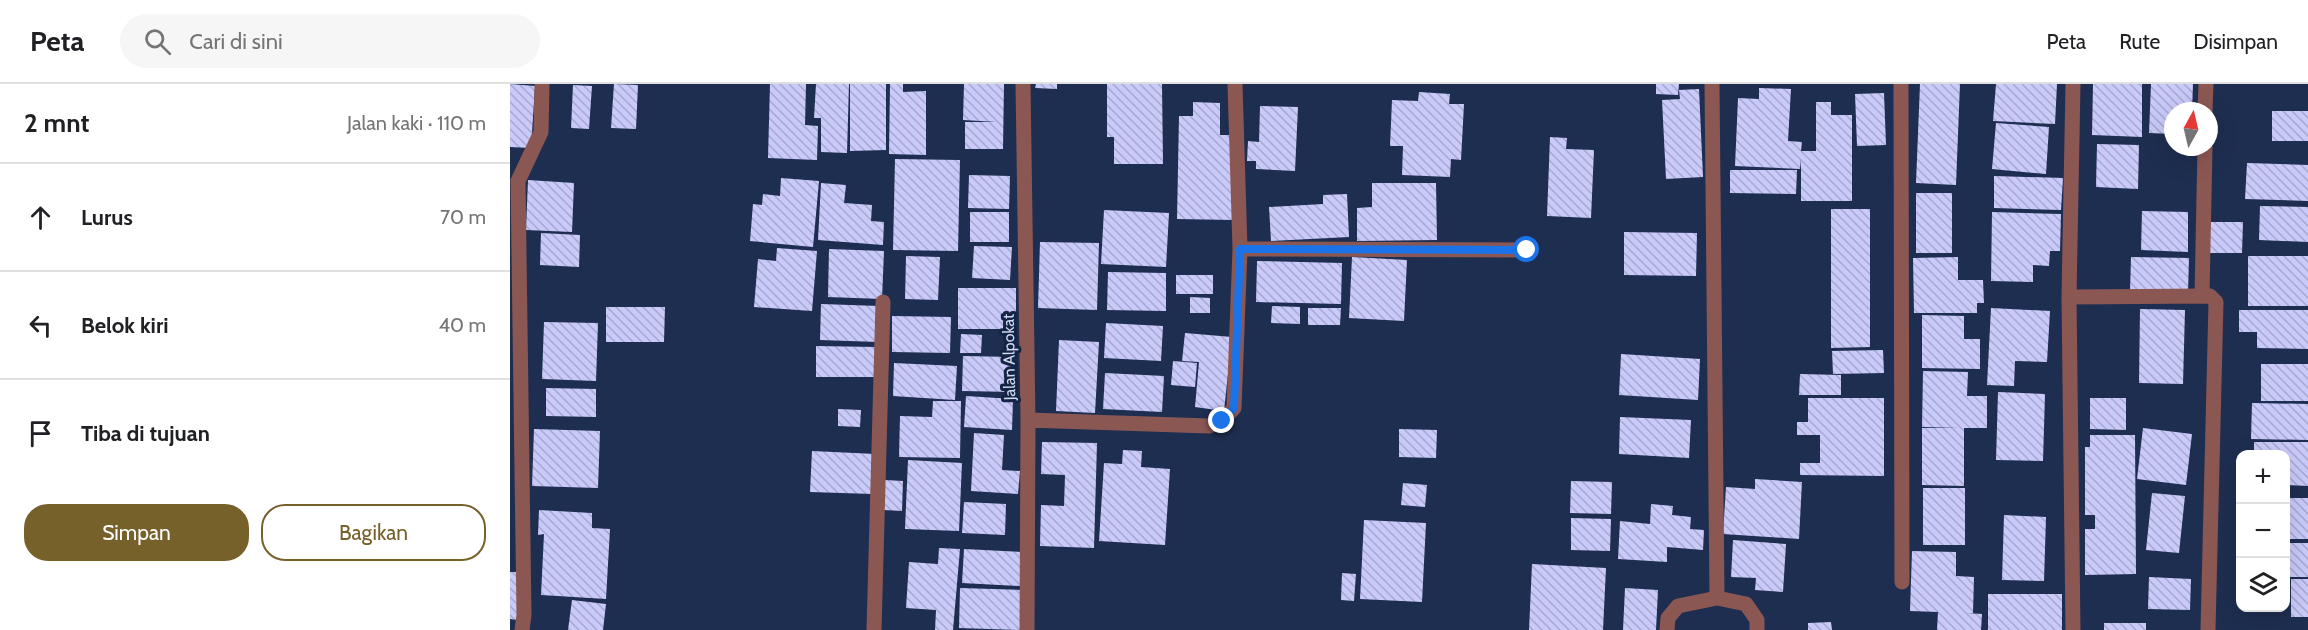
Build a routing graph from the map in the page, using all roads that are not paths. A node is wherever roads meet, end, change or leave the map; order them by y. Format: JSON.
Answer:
{"nodes":[{"id":1,"x":542,"y":84,"type":"edge"},
{"id":2,"x":1023,"y":84,"type":"edge"},
{"id":3,"x":1235,"y":84,"type":"edge"},
{"id":4,"x":1712,"y":84,"type":"edge"},
{"id":5,"x":1901,"y":84,"type":"edge"},
{"id":6,"x":2073,"y":84,"type":"edge"},
{"id":7,"x":2206,"y":84,"type":"edge"},
{"id":8,"x":2205,"y":102,"type":"edge"},
{"id":9,"x":2205,"y":156,"type":"edge"},
{"id":10,"x":1240,"y":249,"type":"junction"},
{"id":11,"x":1527,"y":250,"type":"dead end"},
{"id":12,"x":2202,"y":296,"type":"junction"},
{"id":13,"x":2069,"y":297,"type":"junction"},
{"id":14,"x":883,"y":302,"type":"dead end"},
{"id":15,"x":1028,"y":420,"type":"junction"},
{"id":16,"x":1902,"y":582,"type":"dead end"},
{"id":17,"x":1717,"y":598,"type":"junction"},
{"id":18,"x":522,"y":630,"type":"edge"},
{"id":19,"x":874,"y":630,"type":"edge"},
{"id":20,"x":1027,"y":630,"type":"edge"},
{"id":21,"x":1667,"y":630,"type":"edge"},
{"id":22,"x":1757,"y":630,"type":"edge"},
{"id":23,"x":2073,"y":630,"type":"edge"},
{"id":24,"x":2208,"y":630,"type":"edge"}],
"edges":[{"from":1,"to":18,"type":"street"},
{"from":2,"to":15,"type":"street","name":"Jalan Alpokat"},
{"from":3,"to":10,"type":"street"},
{"from":4,"to":17,"type":"street"},
{"from":5,"to":16,"type":"street"},
{"from":6,"to":13,"type":"street"},
{"from":7,"to":8,"type":"street"},
{"from":9,"to":12,"type":"street"},
{"from":10,"to":11,"type":"street"},
{"from":10,"to":15,"type":"street"},
{"from":12,"to":13,"type":"street"},
{"from":12,"to":24,"type":"street"},
{"from":13,"to":23,"type":"street"},
{"from":14,"to":19,"type":"street"},
{"from":15,"to":20,"type":"street","name":"Jalan Alpokat"},
{"from":17,"to":21,"type":"street"},
{"from":17,"to":22,"type":"street"}]}
